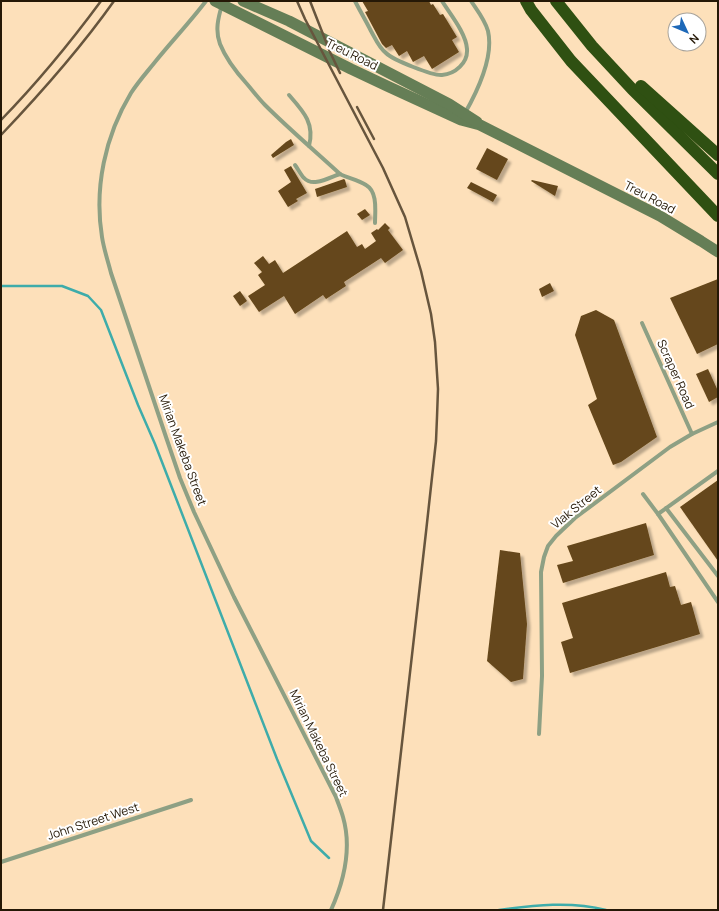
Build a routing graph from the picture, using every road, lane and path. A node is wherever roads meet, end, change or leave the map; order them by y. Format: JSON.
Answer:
{"nodes":[{"id":1,"x":206,"y":1,"type":"edge"},
{"id":2,"x":243,"y":1,"type":"edge"},
{"id":3,"x":355,"y":1,"type":"edge"},
{"id":4,"x":442,"y":1,"type":"edge"},
{"id":5,"x":471,"y":1,"type":"edge"},
{"id":6,"x":526,"y":1,"type":"edge"},
{"id":7,"x":556,"y":1,"type":"edge"},
{"id":8,"x":219,"y":3,"type":"edge"},
{"id":9,"x":592,"y":46,"type":"junction"},
{"id":10,"x":289,"y":95,"type":"dead end"},
{"id":11,"x":463,"y":116,"type":"junction"},
{"id":12,"x":309,"y":146,"type":"junction"},
{"id":13,"x":718,"y":155,"type":"edge"},
{"id":14,"x":295,"y":165,"type":"dead end"},
{"id":15,"x":340,"y":174,"type":"junction"},
{"id":16,"x":718,"y":174,"type":"edge"},
{"id":17,"x":718,"y":216,"type":"edge"},
{"id":18,"x":375,"y":223,"type":"dead end"},
{"id":19,"x":718,"y":252,"type":"edge"},
{"id":20,"x":642,"y":323,"type":"dead end"},
{"id":21,"x":718,"y":422,"type":"edge"},
{"id":22,"x":692,"y":434,"type":"junction"},
{"id":23,"x":718,"y":471,"type":"edge"},
{"id":24,"x":643,"y":494,"type":"dead end"},
{"id":25,"x":666,"y":508,"type":"junction"},
{"id":26,"x":658,"y":514,"type":"junction"},
{"id":27,"x":718,"y":576,"type":"edge"},
{"id":28,"x":718,"y":602,"type":"edge"},
{"id":29,"x":539,"y":734,"type":"dead end"},
{"id":30,"x":191,"y":800,"type":"dead end"},
{"id":31,"x":1,"y":862,"type":"edge"},
{"id":32,"x":331,"y":910,"type":"edge"}],
"edges":[{"from":1,"to":32,"type":"lane","name":"Mirian Makeba Street"},
{"from":2,"to":11,"type":"street","name":"Treu Road"},
{"from":3,"to":4,"type":"lane"},
{"from":5,"to":11,"type":"lane"},
{"from":6,"to":17,"type":"highway"},
{"from":7,"to":9,"type":"highway"},
{"from":8,"to":11,"type":"street","name":"Treu Road"},
{"from":8,"to":12,"type":"lane"},
{"from":9,"to":13,"type":"highway"},
{"from":9,"to":16,"type":"highway"},
{"from":10,"to":12,"type":"lane"},
{"from":11,"to":19,"type":"street","name":"Treu Road"},
{"from":12,"to":15,"type":"lane"},
{"from":14,"to":15,"type":"lane"},
{"from":15,"to":18,"type":"lane"},
{"from":20,"to":22,"type":"lane","name":"Scraper Road"},
{"from":21,"to":22,"type":"lane","name":"Vlak Street"},
{"from":22,"to":29,"type":"lane","name":"Vlak Street"},
{"from":23,"to":25,"type":"lane"},
{"from":24,"to":26,"type":"lane"},
{"from":25,"to":26,"type":"lane"},
{"from":25,"to":27,"type":"lane"},
{"from":26,"to":28,"type":"lane"},
{"from":30,"to":31,"type":"lane","name":"John Street West"}]}
